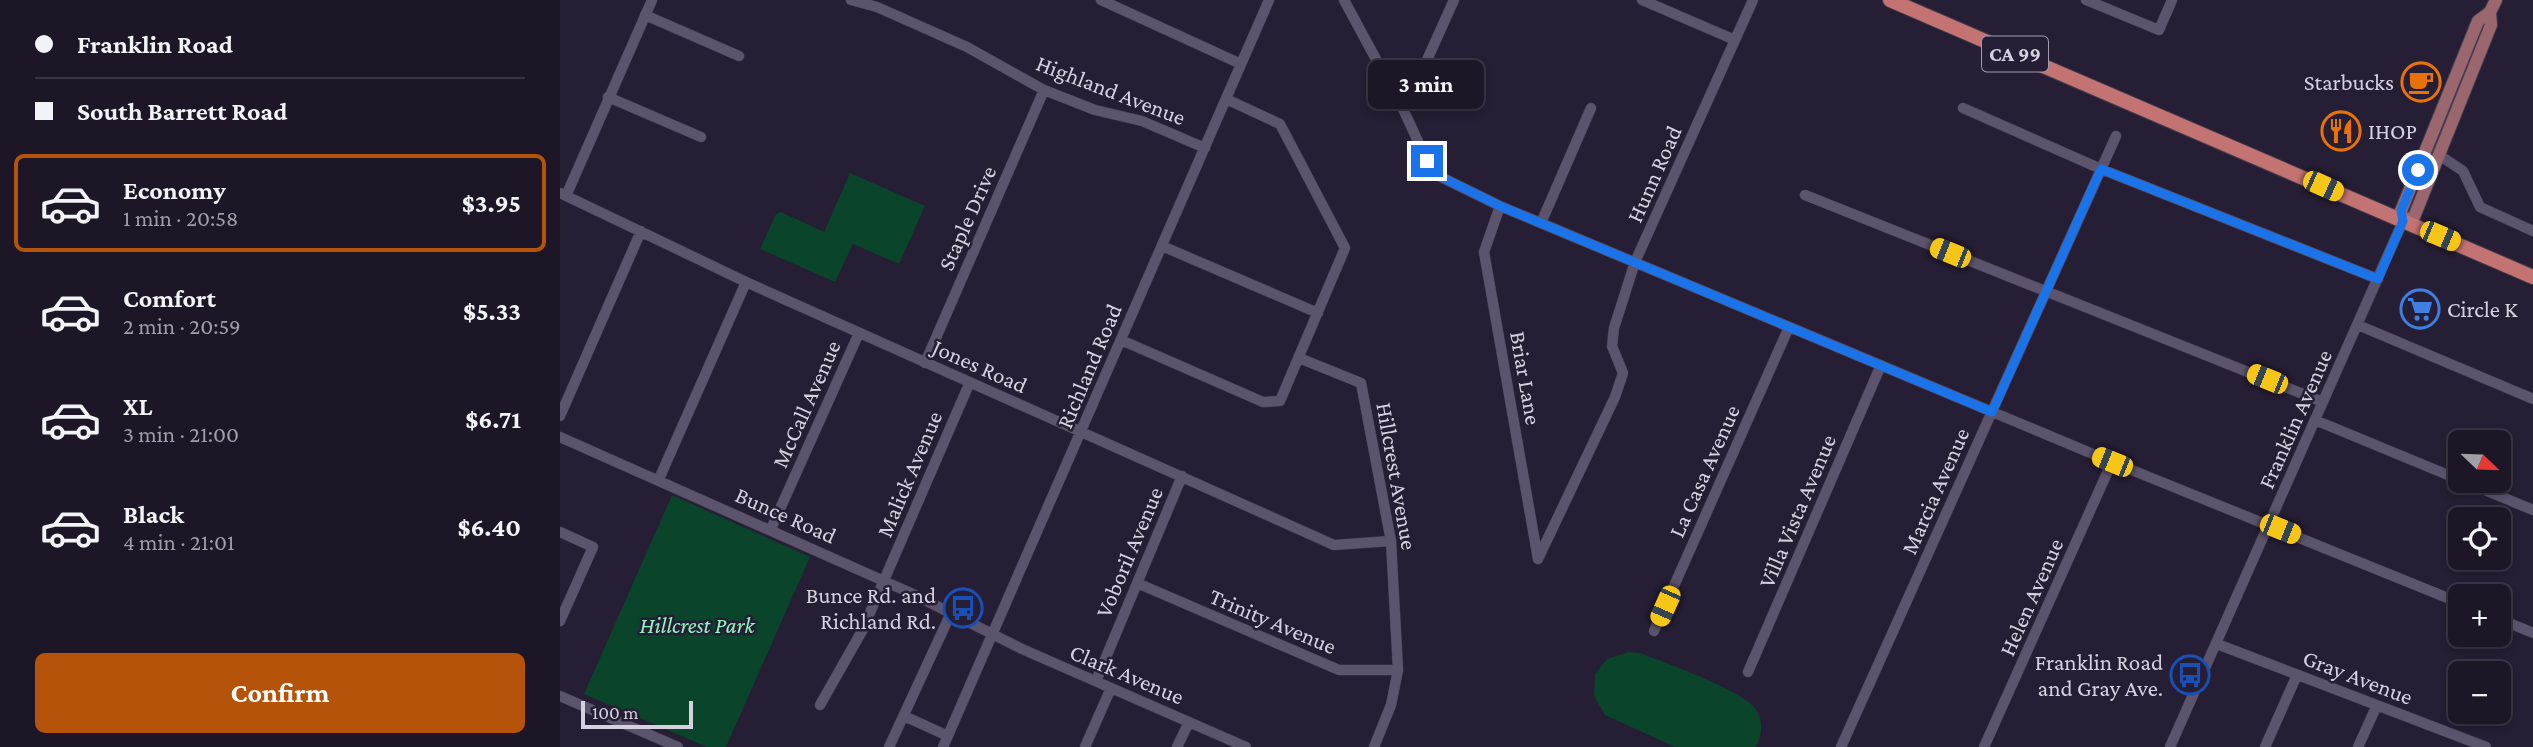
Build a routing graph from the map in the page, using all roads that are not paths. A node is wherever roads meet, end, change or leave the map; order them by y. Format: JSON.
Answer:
{"nodes":[{"id":1,"x":652,"y":0,"type":"edge"},
{"id":2,"x":851,"y":0,"type":"edge"},
{"id":3,"x":1101,"y":0,"type":"edge"},
{"id":4,"x":1269,"y":0,"type":"edge"},
{"id":5,"x":1344,"y":0,"type":"edge"},
{"id":6,"x":1454,"y":0,"type":"edge"},
{"id":7,"x":1642,"y":0,"type":"edge"},
{"id":8,"x":1753,"y":0,"type":"edge"},
{"id":9,"x":1890,"y":0,"type":"edge"},
{"id":10,"x":2086,"y":0,"type":"edge"},
{"id":11,"x":2172,"y":0,"type":"edge"},
{"id":12,"x":2493,"y":6,"type":"edge"},
{"id":13,"x":645,"y":15,"type":"junction"},
{"id":14,"x":1735,"y":40,"type":"junction"},
{"id":15,"x":739,"y":56,"type":"dead end"},
{"id":16,"x":1241,"y":64,"type":"junction"},
{"id":17,"x":1044,"y":90,"type":"junction"},
{"id":18,"x":608,"y":97,"type":"junction"},
{"id":19,"x":1226,"y":99,"type":"junction"},
{"id":20,"x":1591,"y":108,"type":"dead end"},
{"id":21,"x":1963,"y":108,"type":"dead end"},
{"id":22,"x":1404,"y":111,"type":"junction"},
{"id":23,"x":2116,"y":136,"type":"dead end"},
{"id":24,"x":701,"y":137,"type":"dead end"},
{"id":25,"x":1205,"y":148,"type":"junction"},
{"id":26,"x":2439,"y":155,"type":"junction"},
{"id":27,"x":2101,"y":169,"type":"junction"},
{"id":28,"x":563,"y":195,"type":"edge"},
{"id":29,"x":1805,"y":195,"type":"dead end"},
{"id":30,"x":1500,"y":206,"type":"junction"},
{"id":31,"x":2403,"y":221,"type":"junction"},
{"id":32,"x":1541,"y":223,"type":"junction"},
{"id":33,"x":641,"y":231,"type":"junction"},
{"id":34,"x":2533,"y":231,"type":"edge"},
{"id":35,"x":1162,"y":246,"type":"junction"},
{"id":36,"x":1635,"y":262,"type":"junction"},
{"id":37,"x":2533,"y":277,"type":"edge"},
{"id":38,"x":2378,"y":279,"type":"junction"},
{"id":39,"x":746,"y":282,"type":"junction"},
{"id":40,"x":2046,"y":291,"type":"junction"},
{"id":41,"x":1318,"y":313,"type":"junction"},
{"id":42,"x":2358,"y":325,"type":"junction"},
{"id":43,"x":1789,"y":327,"type":"junction"},
{"id":44,"x":859,"y":333,"type":"junction"},
{"id":45,"x":1121,"y":340,"type":"junction"},
{"id":46,"x":1298,"y":358,"type":"junction"},
{"id":47,"x":925,"y":362,"type":"junction"},
{"id":48,"x":1881,"y":365,"type":"junction"},
{"id":49,"x":970,"y":382,"type":"junction"},
{"id":50,"x":2533,"y":399,"type":"edge"},
{"id":51,"x":2323,"y":402,"type":"junction"},
{"id":52,"x":1992,"y":412,"type":"junction"},
{"id":53,"x":560,"y":416,"type":"edge"},
{"id":54,"x":2315,"y":420,"type":"junction"},
{"id":55,"x":1082,"y":432,"type":"junction"},
{"id":56,"x":560,"y":437,"type":"edge"},
{"id":57,"x":2112,"y":462,"type":"junction"},
{"id":58,"x":2448,"y":475,"type":"edge"},
{"id":59,"x":1182,"y":477,"type":"junction"},
{"id":60,"x":659,"y":479,"type":"junction"},
{"id":61,"x":2494,"y":494,"type":"edge"},
{"id":62,"x":2533,"y":510,"type":"edge"},
{"id":63,"x":2269,"y":524,"type":"junction"},
{"id":64,"x":771,"y":530,"type":"junction"},
{"id":65,"x":560,"y":532,"type":"edge"},
{"id":66,"x":1391,"y":541,"type":"junction"},
{"id":67,"x":1538,"y":559,"type":"joint"},
{"id":68,"x":883,"y":581,"type":"junction"},
{"id":69,"x":1137,"y":583,"type":"junction"},
{"id":70,"x":2448,"y":598,"type":"edge"},
{"id":71,"x":951,"y":613,"type":"junction"},
{"id":72,"x":560,"y":621,"type":"edge"},
{"id":73,"x":2511,"y":624,"type":"edge"},
{"id":74,"x":1654,"y":631,"type":"dead end"},
{"id":75,"x":2533,"y":633,"type":"edge"},
{"id":76,"x":993,"y":635,"type":"junction"},
{"id":77,"x":2217,"y":644,"type":"junction"},
{"id":78,"x":1398,"y":670,"type":"junction"},
{"id":79,"x":1748,"y":672,"type":"dead end"},
{"id":80,"x":2297,"y":675,"type":"junction"},
{"id":81,"x":1096,"y":681,"type":"junction"},
{"id":82,"x":1111,"y":688,"type":"junction"},
{"id":83,"x":560,"y":696,"type":"edge"},
{"id":84,"x":820,"y":705,"type":"dead end"},
{"id":85,"x":2377,"y":705,"type":"junction"},
{"id":86,"x":904,"y":716,"type":"junction"},
{"id":87,"x":1189,"y":722,"type":"junction"},
{"id":88,"x":948,"y":736,"type":"junction"},
{"id":89,"x":2456,"y":736,"type":"junction"},
{"id":90,"x":659,"y":743,"type":"edge"},
{"id":91,"x":678,"y":747,"type":"edge"},
{"id":92,"x":890,"y":747,"type":"edge"},
{"id":93,"x":943,"y":747,"type":"edge"},
{"id":94,"x":1085,"y":747,"type":"edge"},
{"id":95,"x":1177,"y":747,"type":"edge"},
{"id":96,"x":1246,"y":747,"type":"edge"},
{"id":97,"x":1374,"y":747,"type":"edge"},
{"id":98,"x":1841,"y":747,"type":"edge"},
{"id":99,"x":1984,"y":747,"type":"edge"},
{"id":100,"x":2170,"y":747,"type":"edge"},
{"id":101,"x":2266,"y":747,"type":"edge"},
{"id":102,"x":2358,"y":747,"type":"edge"},
{"id":103,"x":2451,"y":747,"type":"edge"},
{"id":104,"x":2486,"y":747,"type":"edge"}],
"edges":[{"from":1,"to":13,"type":"street"},
{"from":2,"to":17,"type":"street","name":"Highland Avenue"},
{"from":3,"to":16,"type":"street"},
{"from":4,"to":16,"type":"street","name":"Richland Road"},
{"from":5,"to":22,"type":"street"},
{"from":6,"to":22,"type":"street"},
{"from":7,"to":14,"type":"street"},
{"from":8,"to":14,"type":"street","name":"Hunn Road"},
{"from":9,"to":31,"type":"highway","number":"CA 99"},
{"from":10,"to":11,"type":"street"},
{"from":12,"to":26,"type":"main road"},
{"from":12,"to":31,"type":"main road"},
{"from":13,"to":15,"type":"street"},
{"from":13,"to":18,"type":"street"},
{"from":14,"to":36,"type":"street","name":"Hunn Road"},
{"from":16,"to":19,"type":"street","name":"Richland Road"},
{"from":17,"to":25,"type":"street","name":"Highland Avenue"},
{"from":17,"to":47,"type":"street","name":"Staple Drive"},
{"from":18,"to":24,"type":"street"},
{"from":18,"to":28,"type":"street"},
{"from":19,"to":25,"type":"street","name":"Richland Road"},
{"from":19,"to":41,"type":"street"},
{"from":20,"to":32,"type":"street"},
{"from":21,"to":27,"type":"street"},
{"from":22,"to":30,"type":"street"},
{"from":23,"to":27,"type":"street","name":"Marcia Avenue"},
{"from":25,"to":35,"type":"street","name":"Richland Road"},
{"from":26,"to":31,"type":"main road"},
{"from":26,"to":34,"type":"street"},
{"from":27,"to":38,"type":"street"},
{"from":27,"to":40,"type":"street","name":"Marcia Avenue"},
{"from":28,"to":33,"type":"street","name":"Jones Road"},
{"from":29,"to":40,"type":"street"},
{"from":30,"to":32,"type":"street"},
{"from":30,"to":67,"type":"street","name":"Briar Lane"},
{"from":31,"to":37,"type":"highway","number":"CA 99"},
{"from":31,"to":38,"type":"street","name":"Franklin Avenue"},
{"from":32,"to":36,"type":"street"},
{"from":33,"to":39,"type":"street","name":"Jones Road"},
{"from":33,"to":53,"type":"street"},
{"from":35,"to":41,"type":"street"},
{"from":35,"to":45,"type":"street","name":"Richland Road"},
{"from":36,"to":43,"type":"street"},
{"from":36,"to":67,"type":"street","name":"Hunn Road"},
{"from":38,"to":42,"type":"street","name":"Franklin Avenue"},
{"from":39,"to":44,"type":"street","name":"Jones Road"},
{"from":39,"to":60,"type":"street"},
{"from":40,"to":51,"type":"street"},
{"from":40,"to":52,"type":"street","name":"Marcia Avenue"},
{"from":41,"to":46,"type":"street"},
{"from":42,"to":50,"type":"street"},
{"from":42,"to":51,"type":"street","name":"Franklin Avenue"},
{"from":43,"to":48,"type":"street"},
{"from":43,"to":74,"type":"street","name":"La Casa Avenue"},
{"from":44,"to":47,"type":"street","name":"Jones Road"},
{"from":44,"to":64,"type":"street","name":"McCall Avenue"},
{"from":45,"to":46,"type":"street"},
{"from":45,"to":55,"type":"street","name":"Richland Road"},
{"from":46,"to":66,"type":"street","name":"Hillcrest Avenue"},
{"from":47,"to":49,"type":"street","name":"Jones Road"},
{"from":48,"to":52,"type":"street"},
{"from":48,"to":79,"type":"street","name":"Villa Vista Avenue"},
{"from":49,"to":55,"type":"street","name":"Jones Road"},
{"from":49,"to":68,"type":"street","name":"Malick Avenue"},
{"from":51,"to":54,"type":"street","name":"Franklin Avenue"},
{"from":52,"to":57,"type":"street"},
{"from":52,"to":98,"type":"street","name":"Marcia Avenue"},
{"from":54,"to":58,"type":"street"},
{"from":54,"to":63,"type":"street","name":"Franklin Avenue"},
{"from":55,"to":59,"type":"street","name":"Jones Road"},
{"from":55,"to":76,"type":"street","name":"Richland Road"},
{"from":56,"to":60,"type":"street","name":"Bunce Road"},
{"from":57,"to":63,"type":"street"},
{"from":57,"to":99,"type":"street","name":"Helen Avenue"},
{"from":59,"to":66,"type":"street","name":"Jones Road"},
{"from":59,"to":69,"type":"street","name":"Voboril Avenue"},
{"from":60,"to":64,"type":"street","name":"Bunce Road"},
{"from":61,"to":62,"type":"street"},
{"from":63,"to":70,"type":"street"},
{"from":63,"to":77,"type":"street","name":"Franklin Avenue"},
{"from":64,"to":68,"type":"street","name":"Bunce Road"},
{"from":65,"to":72,"type":"street"},
{"from":66,"to":78,"type":"street","name":"Hillcrest Avenue"},
{"from":68,"to":71,"type":"street","name":"Bunce Road"},
{"from":68,"to":84,"type":"street","name":"Malick Avenue"},
{"from":69,"to":78,"type":"street","name":"Trinity Avenue"},
{"from":69,"to":81,"type":"street","name":"Voboril Avenue"},
{"from":71,"to":76,"type":"street","name":"Bunce Road"},
{"from":71,"to":86,"type":"street"},
{"from":73,"to":75,"type":"street"},
{"from":76,"to":81,"type":"street","name":"Clark Avenue"},
{"from":76,"to":88,"type":"street","name":"Richland Road"},
{"from":77,"to":80,"type":"street","name":"Gray Avenue"},
{"from":77,"to":100,"type":"street","name":"Franklin Avenue"},
{"from":78,"to":97,"type":"street","name":"Hillcrest Avenue"},
{"from":80,"to":85,"type":"street","name":"Gray Avenue"},
{"from":80,"to":101,"type":"street"},
{"from":81,"to":82,"type":"street","name":"Clark Avenue"},
{"from":82,"to":87,"type":"street","name":"Clark Avenue"},
{"from":82,"to":94,"type":"street"},
{"from":83,"to":90,"type":"street"},
{"from":85,"to":89,"type":"street","name":"Gray Avenue"},
{"from":85,"to":102,"type":"street"},
{"from":86,"to":88,"type":"street"},
{"from":86,"to":92,"type":"street"},
{"from":87,"to":95,"type":"street"},
{"from":87,"to":96,"type":"street","name":"Clark Avenue"},
{"from":88,"to":93,"type":"street","name":"Richland Road"},
{"from":89,"to":103,"type":"street"},
{"from":89,"to":104,"type":"street","name":"Gray Avenue"},
{"from":90,"to":91,"type":"street"}]}
